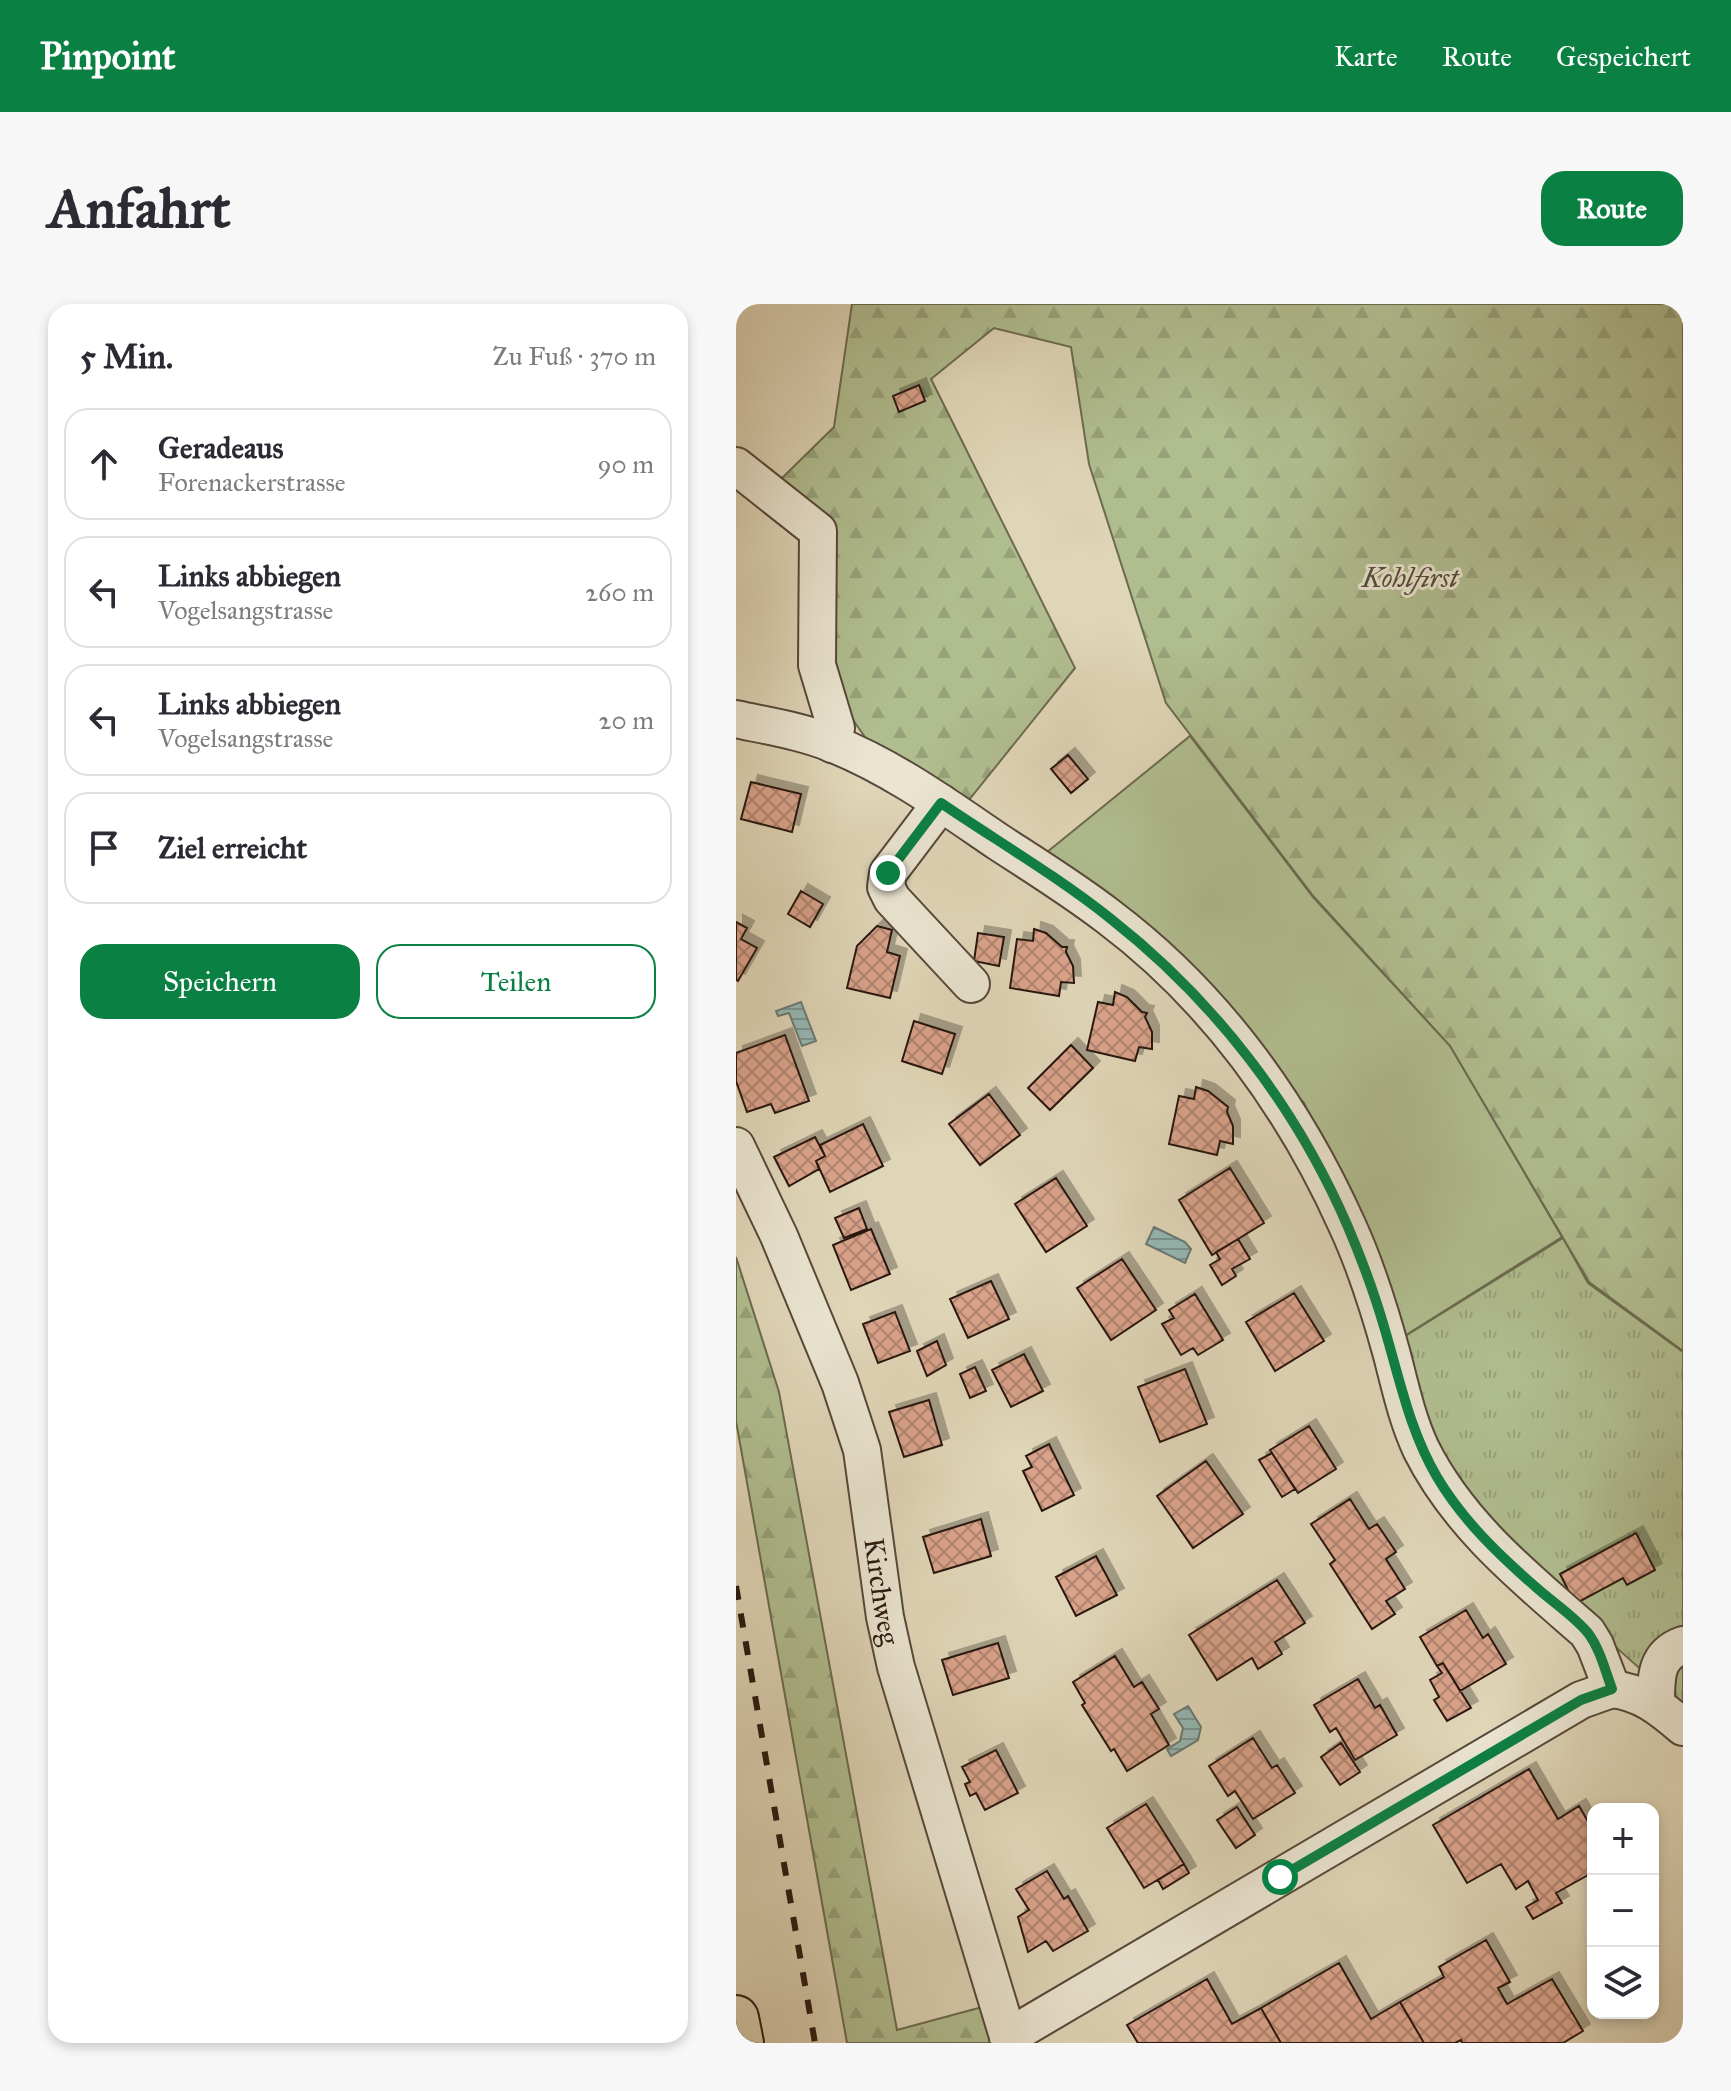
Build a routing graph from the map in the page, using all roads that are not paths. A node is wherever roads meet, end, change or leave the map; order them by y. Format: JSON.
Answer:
{"nodes":[{"id":1,"x":736,"y":466,"type":"edge"},
{"id":2,"x":736,"y":719,"type":"edge"},
{"id":3,"x":832,"y":744,"type":"junction"},
{"id":4,"x":941,"y":803,"type":"junction"},
{"id":5,"x":971,"y":984,"type":"dead end"},
{"id":6,"x":736,"y":1146,"type":"edge"},
{"id":7,"x":1683,"y":1645,"type":"edge"},
{"id":8,"x":1612,"y":1689,"type":"junction"},
{"id":9,"x":1669,"y":1716,"type":"edge"},
{"id":10,"x":736,"y":2018,"type":"edge"},
{"id":11,"x":1009,"y":2040,"type":"edge"},
{"id":12,"x":741,"y":2043,"type":"edge"}],
"edges":[{"from":1,"to":3,"type":"street"},
{"from":2,"to":3,"type":"street"},
{"from":3,"to":4,"type":"street"},
{"from":4,"to":5,"type":"street"},
{"from":4,"to":8,"type":"street"},
{"from":6,"to":11,"type":"street","name":"Kirchweg"},
{"from":7,"to":9,"type":"street"},
{"from":8,"to":9,"type":"street"},
{"from":8,"to":11,"type":"street"},
{"from":10,"to":12,"type":"main road"}]}
